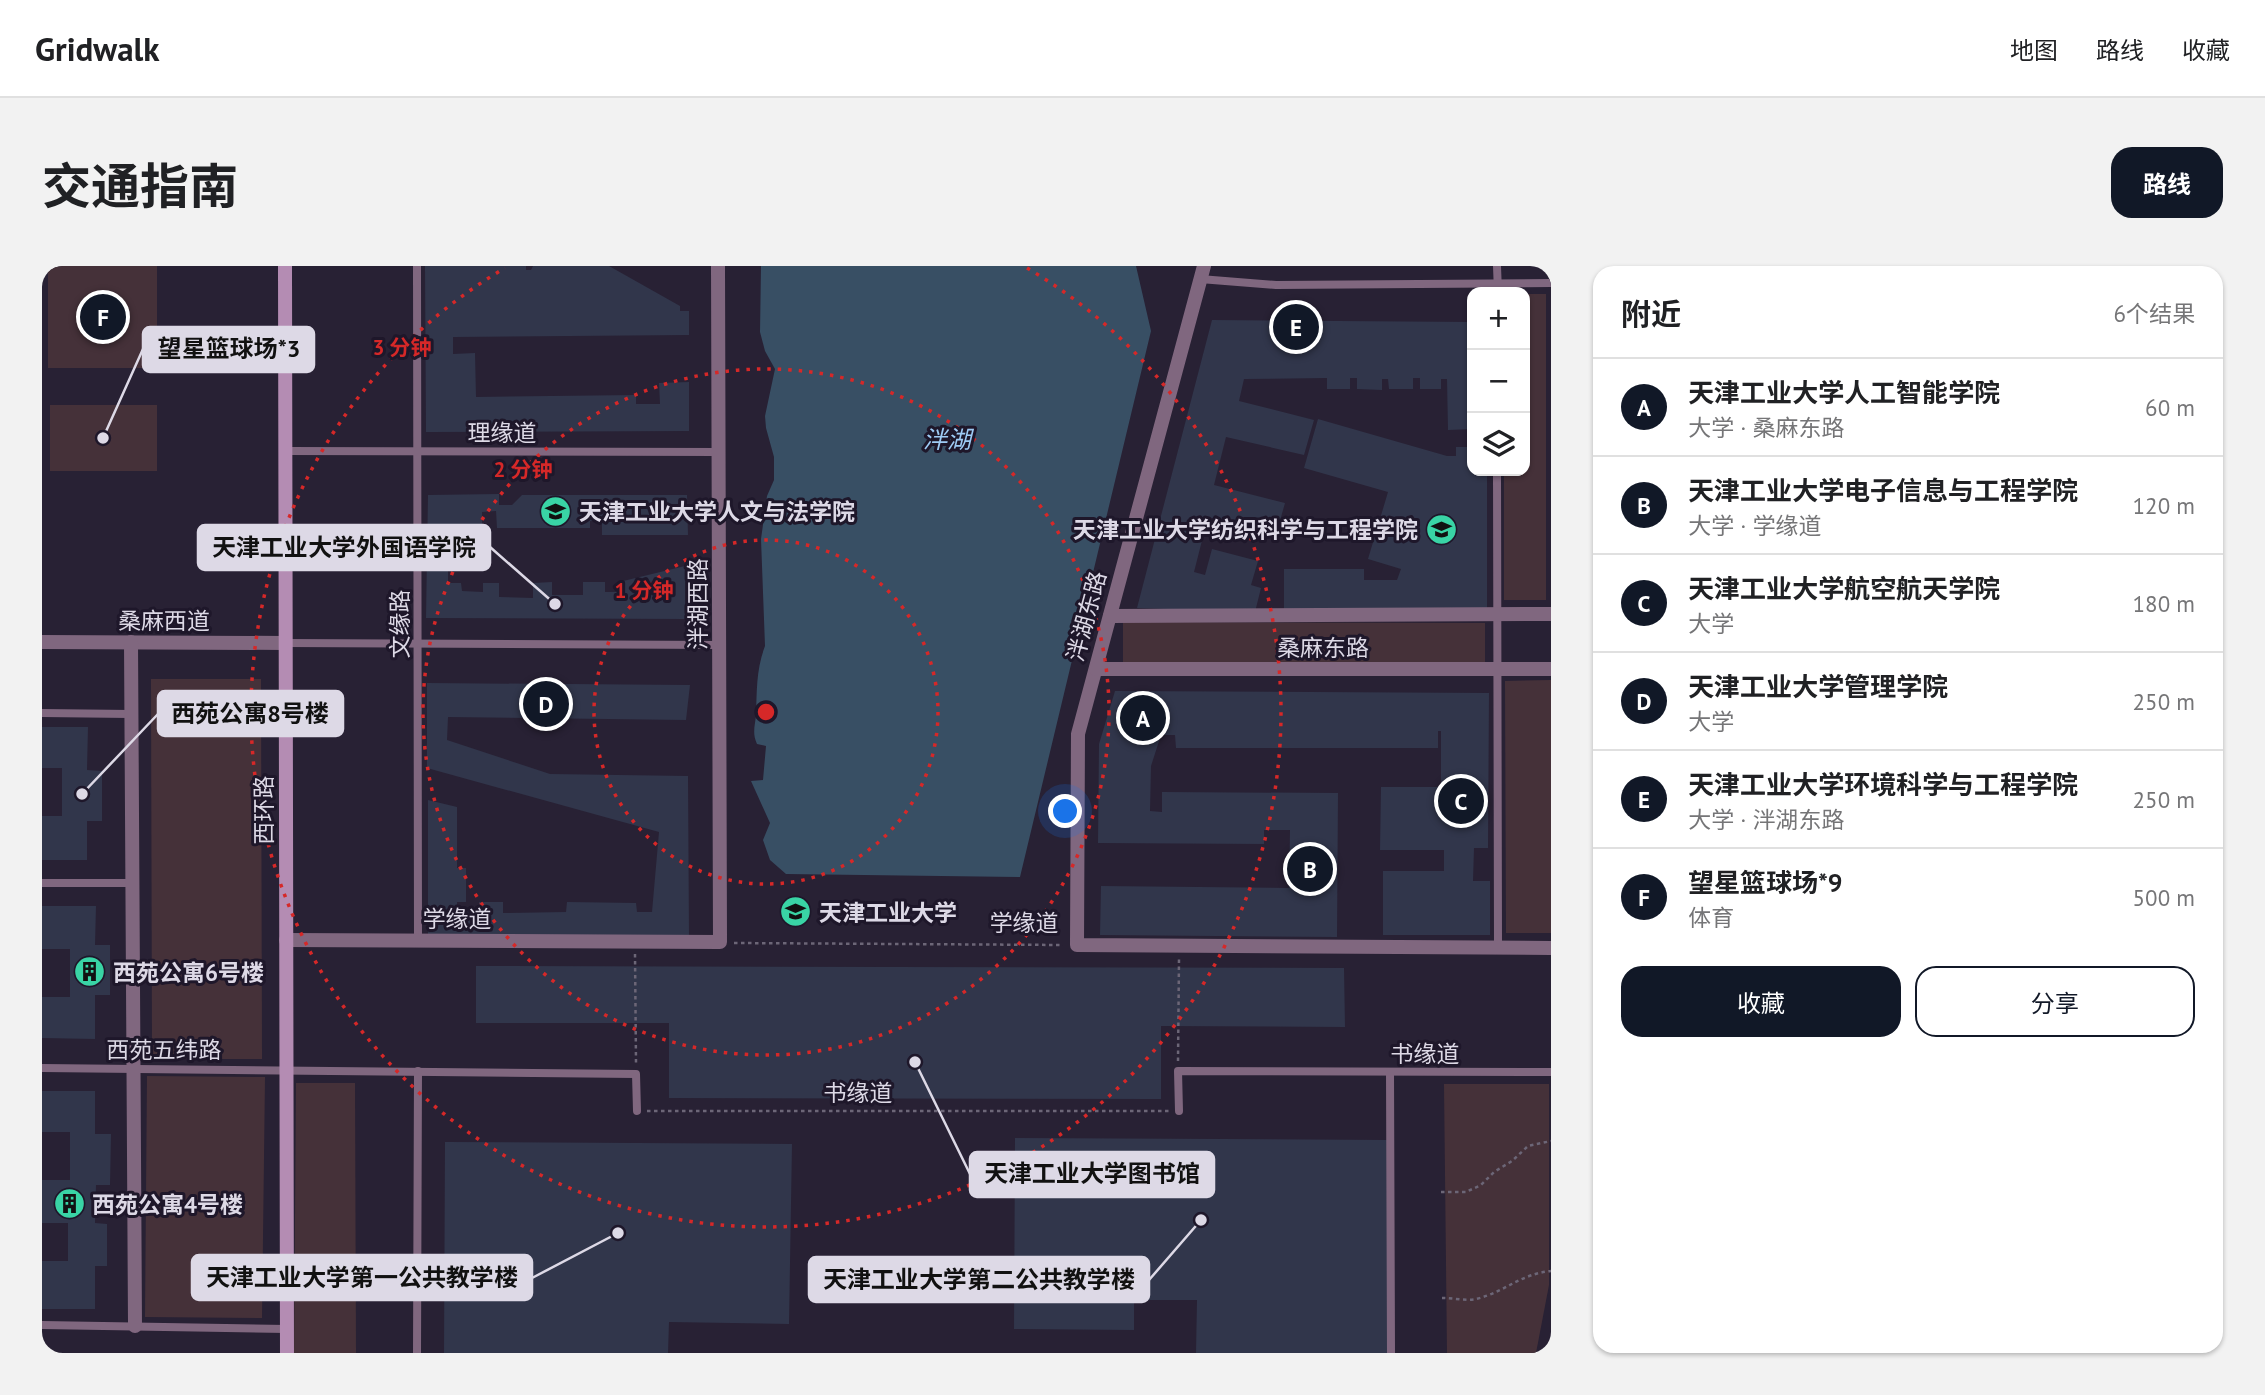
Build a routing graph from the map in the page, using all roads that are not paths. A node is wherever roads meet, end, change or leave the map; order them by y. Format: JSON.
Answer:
{"nodes":[{"id":1,"x":285,"y":266,"type":"edge"},
{"id":2,"x":417,"y":266,"type":"edge"},
{"id":3,"x":718,"y":266,"type":"edge"},
{"id":4,"x":1497,"y":266,"type":"edge"},
{"id":5,"x":1202,"y":272,"type":"edge"},
{"id":6,"x":1551,"y":283,"type":"edge"},
{"id":7,"x":1497,"y":287,"type":"edge"},
{"id":8,"x":1508,"y":287,"type":"edge"},
{"id":9,"x":1467,"y":288,"type":"edge"},
{"id":10,"x":285,"y":451,"type":"junction"},
{"id":11,"x":418,"y":451,"type":"junction"},
{"id":12,"x":719,"y":452,"type":"junction"},
{"id":13,"x":1497,"y":476,"type":"edge"},
{"id":14,"x":1497,"y":614,"type":"junction"},
{"id":15,"x":1551,"y":614,"type":"edge"},
{"id":16,"x":1110,"y":616,"type":"junction"},
{"id":17,"x":42,"y":642,"type":"edge"},
{"id":18,"x":131,"y":642,"type":"junction"},
{"id":19,"x":285,"y":643,"type":"junction"},
{"id":20,"x":418,"y":644,"type":"junction"},
{"id":21,"x":720,"y":645,"type":"junction"},
{"id":22,"x":1096,"y":669,"type":"junction"},
{"id":23,"x":1551,"y":669,"type":"edge"},
{"id":24,"x":1497,"y":671,"type":"junction"},
{"id":25,"x":42,"y":713,"type":"edge"},
{"id":26,"x":131,"y":714,"type":"junction"},
{"id":27,"x":42,"y":883,"type":"edge"},
{"id":28,"x":132,"y":883,"type":"junction"},
{"id":29,"x":286,"y":940,"type":"junction"},
{"id":30,"x":418,"y":940,"type":"junction"},
{"id":31,"x":720,"y":942,"type":"joint"},
{"id":32,"x":1077,"y":945,"type":"joint"},
{"id":33,"x":1497,"y":947,"type":"junction"},
{"id":34,"x":1551,"y":948,"type":"edge"},
{"id":35,"x":42,"y":1068,"type":"edge"},
{"id":36,"x":133,"y":1068,"type":"junction"},
{"id":37,"x":286,"y":1069,"type":"junction"},
{"id":38,"x":418,"y":1071,"type":"junction"},
{"id":39,"x":1390,"y":1072,"type":"junction"},
{"id":40,"x":1551,"y":1072,"type":"edge"},
{"id":41,"x":637,"y":1111,"type":"road end"},
{"id":42,"x":1180,"y":1111,"type":"road end"},
{"id":43,"x":42,"y":1325,"type":"edge"},
{"id":44,"x":135,"y":1326,"type":"junction"},
{"id":45,"x":287,"y":1329,"type":"junction"},
{"id":46,"x":287,"y":1353,"type":"edge"},
{"id":47,"x":418,"y":1353,"type":"edge"},
{"id":48,"x":1391,"y":1353,"type":"edge"}],
"edges":[{"from":1,"to":10,"type":"street","name":"西环路"},
{"from":2,"to":11,"type":"lane","name":"文缘路"},
{"from":3,"to":12,"type":"street","name":"泮湖西路"},
{"from":4,"to":7,"type":"lane"},
{"from":5,"to":9,"type":"lane"},
{"from":5,"to":16,"type":"street","name":"泮湖东路"},
{"from":6,"to":8,"type":"lane"},
{"from":10,"to":11,"type":"lane","name":"理缘道"},
{"from":10,"to":19,"type":"street","name":"西环路"},
{"from":11,"to":12,"type":"lane","name":"理缘道"},
{"from":11,"to":20,"type":"lane","name":"文缘路"},
{"from":12,"to":21,"type":"street","name":"泮湖西路"},
{"from":13,"to":14,"type":"lane"},
{"from":14,"to":15,"type":"street","name":"桑麻东路"},
{"from":14,"to":16,"type":"street","name":"桑麻东路"},
{"from":14,"to":24,"type":"lane"},
{"from":16,"to":22,"type":"street","name":"泮湖东路"},
{"from":17,"to":18,"type":"street","name":"桑麻西道"},
{"from":18,"to":19,"type":"street","name":"桑麻西道"},
{"from":18,"to":26,"type":"street"},
{"from":19,"to":20,"type":"lane"},
{"from":19,"to":29,"type":"street","name":"西环路"},
{"from":20,"to":21,"type":"lane"},
{"from":20,"to":30,"type":"lane","name":"文缘路"},
{"from":21,"to":31,"type":"street","name":"泮湖西路"},
{"from":22,"to":24,"type":"street","name":"桑麻东路"},
{"from":22,"to":32,"type":"street","name":"泮湖东路"},
{"from":23,"to":24,"type":"street","name":"桑麻东路"},
{"from":24,"to":33,"type":"lane"},
{"from":25,"to":26,"type":"lane"},
{"from":26,"to":28,"type":"street"},
{"from":27,"to":28,"type":"lane"},
{"from":28,"to":36,"type":"street"},
{"from":29,"to":30,"type":"street","name":"学缘道"},
{"from":29,"to":37,"type":"street","name":"西环路"},
{"from":30,"to":31,"type":"street","name":"学缘道"},
{"from":32,"to":33,"type":"street","name":"学缘道"},
{"from":33,"to":34,"type":"street","name":"学缘道"},
{"from":35,"to":36,"type":"lane","name":"西苑五纬路"},
{"from":36,"to":37,"type":"lane","name":"西苑五纬路"},
{"from":36,"to":44,"type":"street"},
{"from":37,"to":38,"type":"lane"},
{"from":37,"to":45,"type":"street","name":"西环路"},
{"from":38,"to":41,"type":"lane"},
{"from":38,"to":47,"type":"lane"},
{"from":39,"to":40,"type":"lane","name":"书缘道"},
{"from":39,"to":42,"type":"lane","name":"书缘道"},
{"from":39,"to":48,"type":"lane"},
{"from":43,"to":44,"type":"lane"},
{"from":44,"to":45,"type":"lane"},
{"from":45,"to":46,"type":"street","name":"西环路"}]}
